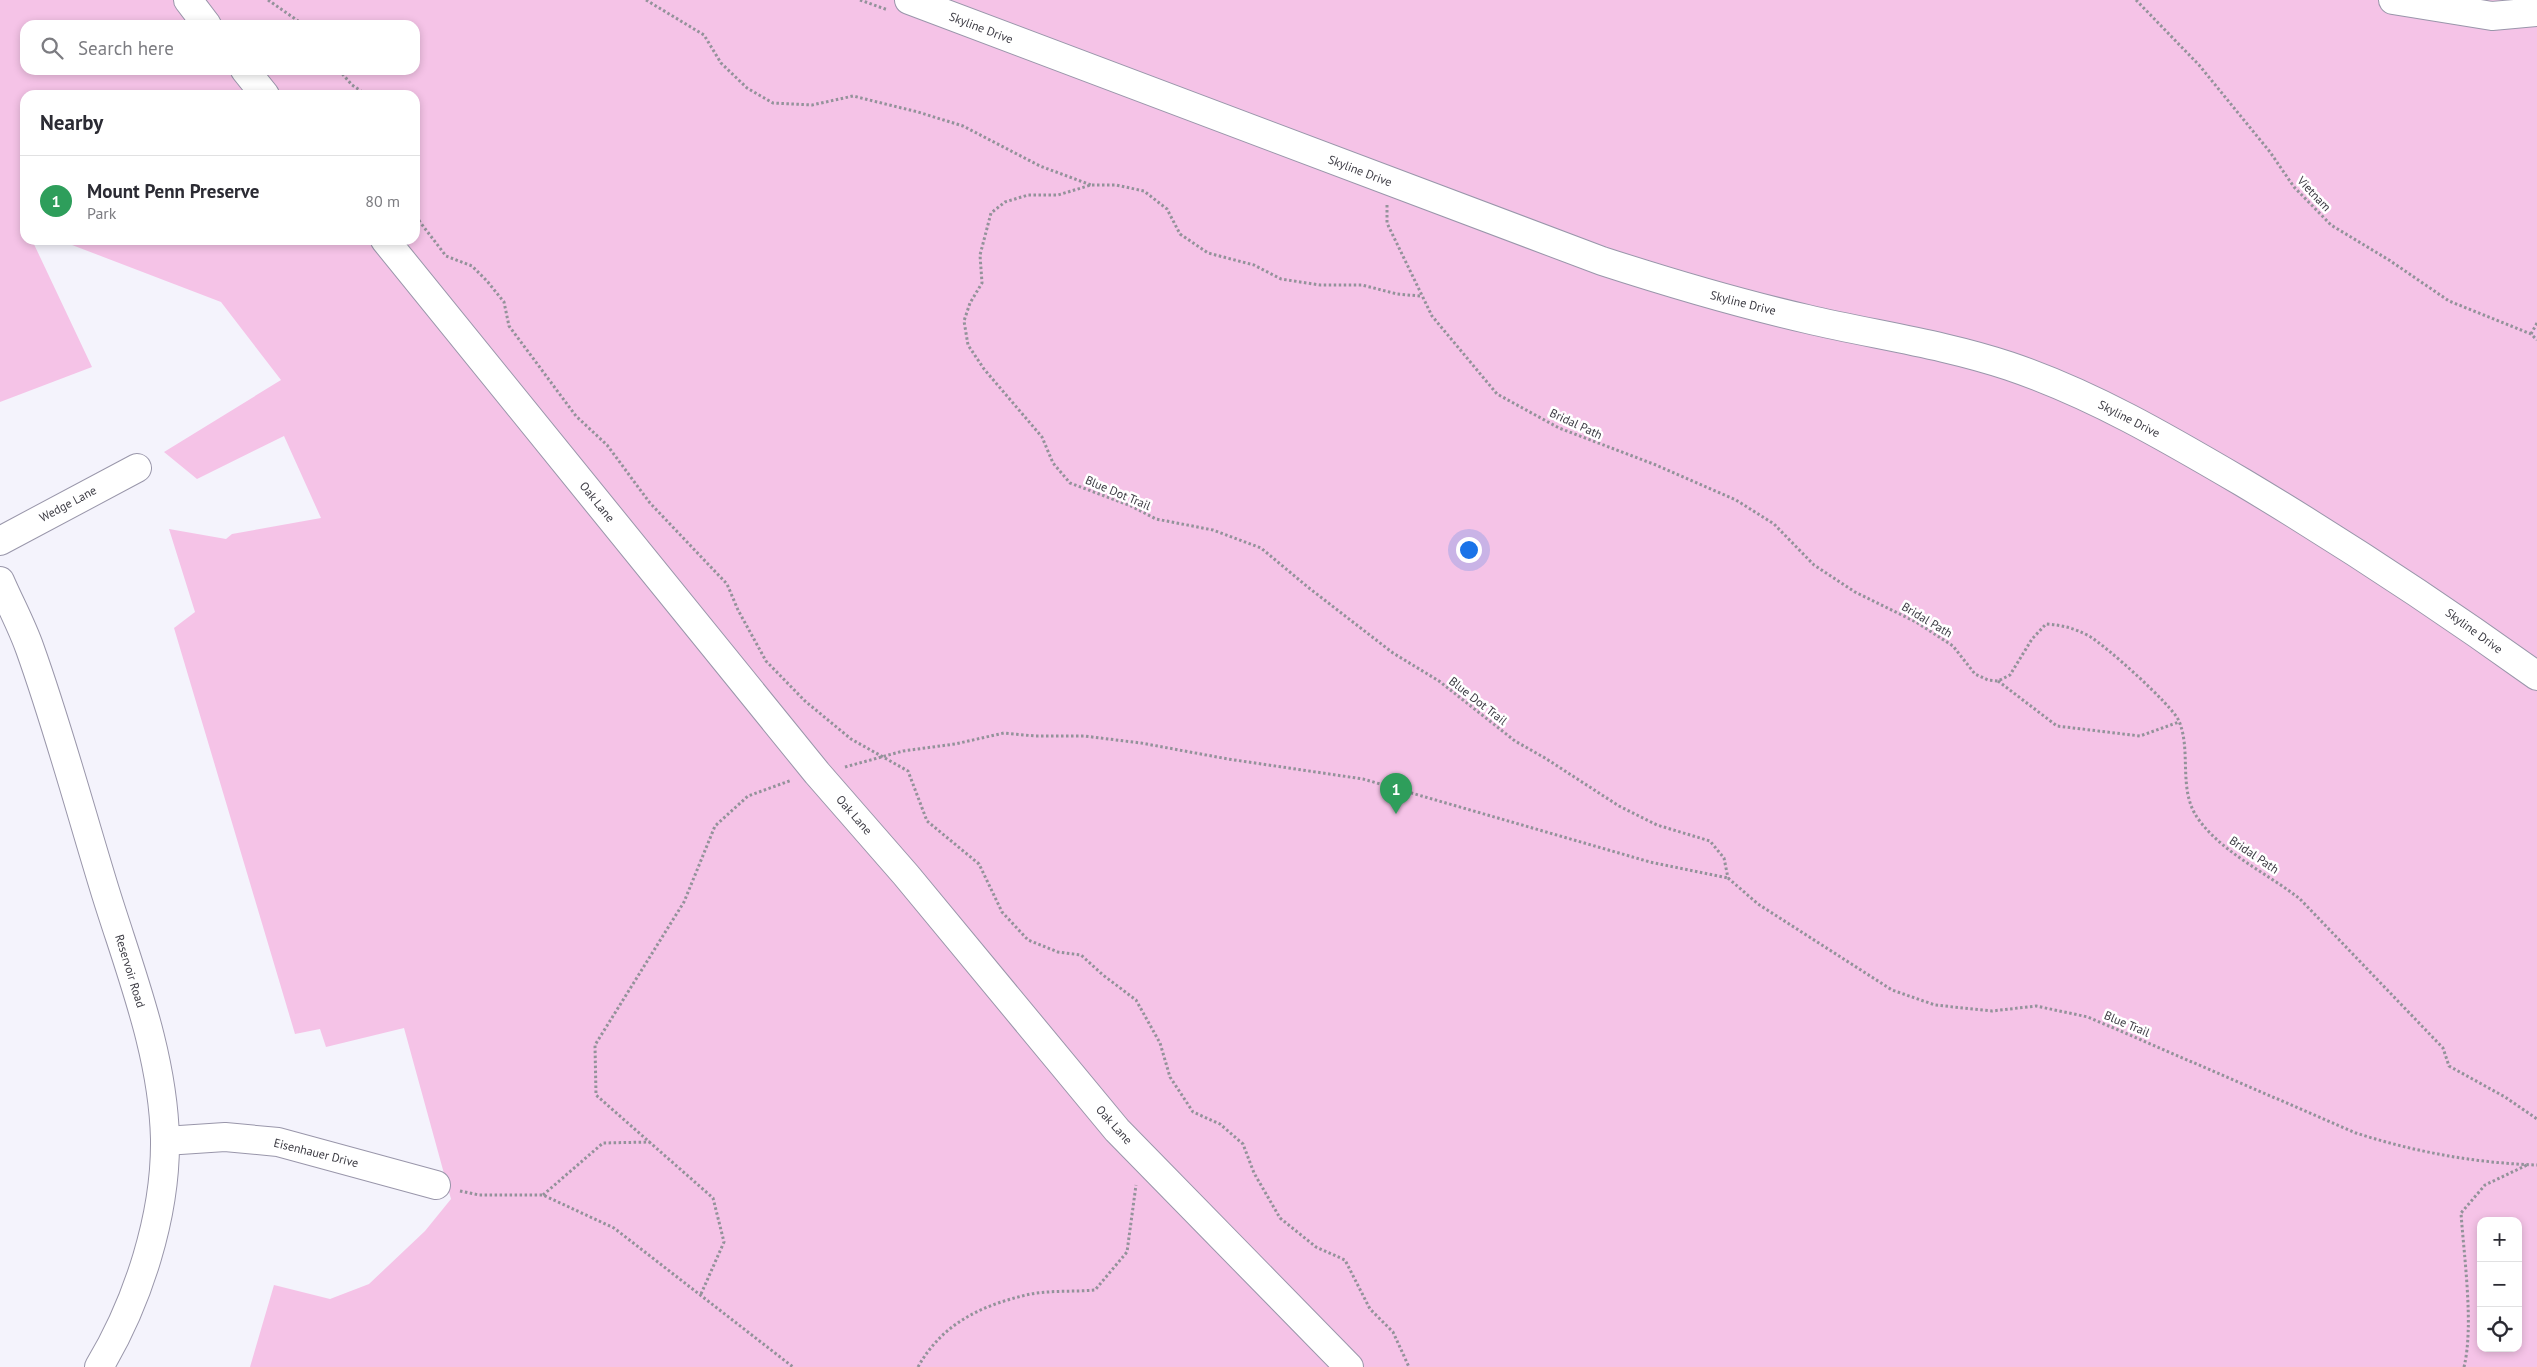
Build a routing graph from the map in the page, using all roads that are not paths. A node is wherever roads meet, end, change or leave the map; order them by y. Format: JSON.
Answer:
{"nodes":[{"id":1,"x":188,"y":0,"type":"edge"},
{"id":2,"x":909,"y":0,"type":"edge"},
{"id":3,"x":2393,"y":0,"type":"edge"},
{"id":4,"x":2537,"y":12,"type":"edge"},
{"id":5,"x":203,"y":20,"type":"edge"},
{"id":6,"x":248,"y":75,"type":"edge"},
{"id":7,"x":261,"y":90,"type":"edge"},
{"id":8,"x":389,"y":245,"type":"edge"},
{"id":9,"x":137,"y":468,"type":"dead end"},
{"id":10,"x":0,"y":541,"type":"edge"},
{"id":11,"x":0,"y":581,"type":"edge"},
{"id":12,"x":2537,"y":676,"type":"edge"},
{"id":13,"x":165,"y":1140,"type":"junction"},
{"id":14,"x":436,"y":1185,"type":"road end"},
{"id":15,"x":99,"y":1367,"type":"edge"},
{"id":16,"x":1349,"y":1367,"type":"edge"}],
"edges":[{"from":1,"to":5,"type":"street"},
{"from":2,"to":12,"type":"street","name":"Skyline Drive"},
{"from":3,"to":4,"type":"street"},
{"from":6,"to":7,"type":"street"},
{"from":8,"to":16,"type":"street","name":"Oak Lane"},
{"from":9,"to":10,"type":"street","name":"Wedge Lane"},
{"from":11,"to":13,"type":"street","name":"Reservoir Road"},
{"from":13,"to":14,"type":"street","name":"Eisenhauer Drive"},
{"from":13,"to":15,"type":"street","name":"Reservoir Road"}]}
